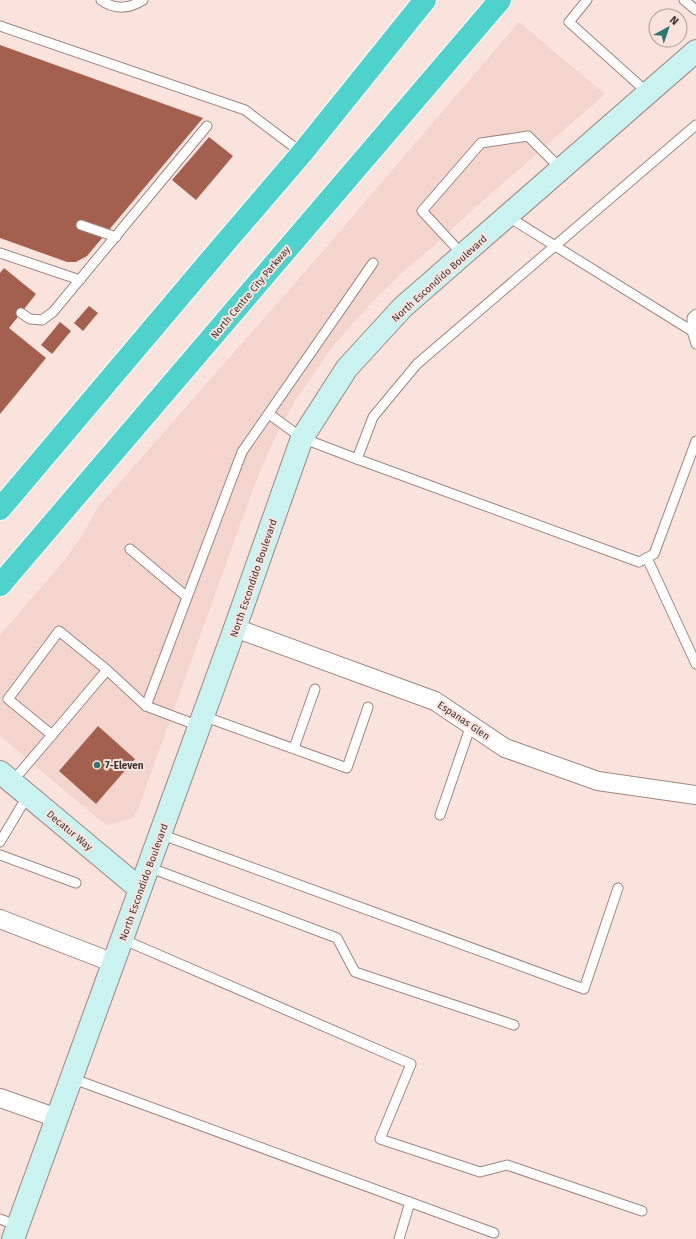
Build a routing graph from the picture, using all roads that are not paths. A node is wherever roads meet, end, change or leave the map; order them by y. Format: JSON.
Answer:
{"nodes":[{"id":1,"x":101,"y":0,"type":"edge"},
{"id":2,"x":143,"y":0,"type":"edge"},
{"id":3,"x":425,"y":0,"type":"edge"},
{"id":4,"x":500,"y":0,"type":"edge"},
{"id":5,"x":587,"y":0,"type":"edge"},
{"id":6,"x":684,"y":0,"type":"edge"},
{"id":7,"x":696,"y":10,"type":"edge"},
{"id":8,"x":0,"y":26,"type":"edge"},
{"id":9,"x":696,"y":51,"type":"edge"},
{"id":10,"x":648,"y":93,"type":"junction"},
{"id":11,"x":696,"y":125,"type":"edge"},
{"id":12,"x":207,"y":126,"type":"dead end"},
{"id":13,"x":302,"y":153,"type":"junction"},
{"id":14,"x":561,"y":169,"type":"junction"},
{"id":15,"x":507,"y":216,"type":"junction"},
{"id":16,"x":81,"y":225,"type":"dead end"},
{"id":17,"x":116,"y":237,"type":"junction"},
{"id":18,"x":556,"y":247,"type":"junction"},
{"id":19,"x":0,"y":253,"type":"edge"},
{"id":20,"x":463,"y":255,"type":"junction"},
{"id":21,"x":373,"y":264,"type":"dead end"},
{"id":22,"x":80,"y":280,"type":"junction"},
{"id":23,"x":22,"y":313,"type":"dead end"},
{"id":24,"x":696,"y":314,"type":"edge"},
{"id":25,"x":692,"y":331,"type":"junction"},
{"id":26,"x":696,"y":344,"type":"edge"},
{"id":27,"x":268,"y":414,"type":"junction"},
{"id":28,"x":302,"y":438,"type":"junction"},
{"id":29,"x":696,"y":441,"type":"edge"},
{"id":30,"x":357,"y":459,"type":"junction"},
{"id":31,"x":0,"y":509,"type":"edge"},
{"id":32,"x":130,"y":549,"type":"dead end"},
{"id":33,"x":647,"y":558,"type":"junction"},
{"id":34,"x":0,"y":585,"type":"edge"},
{"id":35,"x":187,"y":597,"type":"junction"},
{"id":36,"x":235,"y":628,"type":"junction"},
{"id":37,"x":696,"y":664,"type":"edge"},
{"id":38,"x":107,"y":670,"type":"junction"},
{"id":39,"x":315,"y":689,"type":"dead end"},
{"id":40,"x":146,"y":706,"type":"junction"},
{"id":41,"x":368,"y":707,"type":"dead end"},
{"id":42,"x":202,"y":721,"type":"junction"},
{"id":43,"x":471,"y":725,"type":"junction"},
{"id":44,"x":52,"y":735,"type":"junction"},
{"id":45,"x":294,"y":748,"type":"junction"},
{"id":46,"x":13,"y":783,"type":"edge"},
{"id":47,"x":696,"y":795,"type":"edge"},
{"id":48,"x":440,"y":815,"type":"dead end"},
{"id":49,"x":160,"y":834,"type":"junction"},
{"id":50,"x":0,"y":842,"type":"edge"},
{"id":51,"x":0,"y":855,"type":"edge"},
{"id":52,"x":148,"y":867,"type":"junction"},
{"id":53,"x":76,"y":883,"type":"dead end"},
{"id":54,"x":618,"y":888,"type":"dead end"},
{"id":55,"x":140,"y":889,"type":"junction"},
{"id":56,"x":0,"y":919,"type":"edge"},
{"id":57,"x":122,"y":939,"type":"junction"},
{"id":58,"x":114,"y":963,"type":"junction"},
{"id":59,"x":514,"y":1025,"type":"dead end"},
{"id":60,"x":71,"y":1078,"type":"junction"},
{"id":61,"x":0,"y":1098,"type":"edge"},
{"id":62,"x":57,"y":1118,"type":"junction"},
{"id":63,"x":410,"y":1202,"type":"junction"},
{"id":64,"x":642,"y":1211,"type":"dead end"},
{"id":65,"x":10,"y":1228,"type":"edge"},
{"id":66,"x":494,"y":1233,"type":"dead end"},
{"id":67,"x":398,"y":1239,"type":"edge"}],
"edges":[{"from":1,"to":2,"type":"lane"},
{"from":3,"to":13,"type":"highway"},
{"from":4,"to":34,"type":"highway","name":"North Centre City Parkway"},
{"from":5,"to":10,"type":"lane"},
{"from":6,"to":7,"type":"lane"},
{"from":8,"to":13,"type":"lane"},
{"from":9,"to":10,"type":"street","name":"North Escondido Boulevard"},
{"from":10,"to":14,"type":"street","name":"North Escondido Boulevard"},
{"from":11,"to":18,"type":"lane"},
{"from":12,"to":17,"type":"lane"},
{"from":13,"to":31,"type":"highway"},
{"from":14,"to":15,"type":"street","name":"North Escondido Boulevard"},
{"from":14,"to":20,"type":"lane"},
{"from":15,"to":18,"type":"lane"},
{"from":15,"to":20,"type":"street","name":"North Escondido Boulevard"},
{"from":16,"to":17,"type":"lane"},
{"from":17,"to":22,"type":"lane"},
{"from":18,"to":25,"type":"lane"},
{"from":18,"to":30,"type":"lane"},
{"from":19,"to":22,"type":"lane"},
{"from":20,"to":28,"type":"street","name":"North Escondido Boulevard"},
{"from":21,"to":27,"type":"lane"},
{"from":22,"to":23,"type":"lane"},
{"from":24,"to":25,"type":"lane"},
{"from":25,"to":26,"type":"lane"},
{"from":27,"to":28,"type":"lane"},
{"from":27,"to":35,"type":"lane"},
{"from":28,"to":30,"type":"lane"},
{"from":28,"to":36,"type":"street","name":"North Escondido Boulevard"},
{"from":29,"to":33,"type":"lane"},
{"from":30,"to":33,"type":"lane"},
{"from":32,"to":35,"type":"lane"},
{"from":33,"to":37,"type":"lane"},
{"from":35,"to":40,"type":"lane"},
{"from":36,"to":42,"type":"street","name":"North Escondido Boulevard"},
{"from":36,"to":43,"type":"street","name":"Espanas Glen"},
{"from":38,"to":40,"type":"lane"},
{"from":38,"to":44,"type":"lane"},
{"from":38,"to":44,"type":"lane"},
{"from":39,"to":45,"type":"lane"},
{"from":40,"to":42,"type":"lane"},
{"from":41,"to":45,"type":"lane"},
{"from":42,"to":45,"type":"lane"},
{"from":42,"to":49,"type":"street","name":"North Escondido Boulevard"},
{"from":43,"to":47,"type":"street","name":"Espanas Glen"},
{"from":43,"to":48,"type":"lane"},
{"from":44,"to":46,"type":"lane"},
{"from":46,"to":50,"type":"lane"},
{"from":46,"to":55,"type":"street","name":"Decatur Way"},
{"from":49,"to":52,"type":"street","name":"North Escondido Boulevard"},
{"from":49,"to":54,"type":"lane"},
{"from":51,"to":53,"type":"lane"},
{"from":52,"to":55,"type":"street","name":"North Escondido Boulevard"},
{"from":52,"to":59,"type":"lane"},
{"from":55,"to":57,"type":"street","name":"North Escondido Boulevard"},
{"from":56,"to":58,"type":"street"},
{"from":57,"to":58,"type":"street","name":"North Escondido Boulevard"},
{"from":57,"to":64,"type":"lane"},
{"from":58,"to":60,"type":"street","name":"North Escondido Boulevard"},
{"from":60,"to":62,"type":"street","name":"North Escondido Boulevard"},
{"from":60,"to":63,"type":"lane"},
{"from":61,"to":62,"type":"street"},
{"from":62,"to":65,"type":"street","name":"North Escondido Boulevard"},
{"from":63,"to":66,"type":"lane"},
{"from":63,"to":67,"type":"lane"}]}
